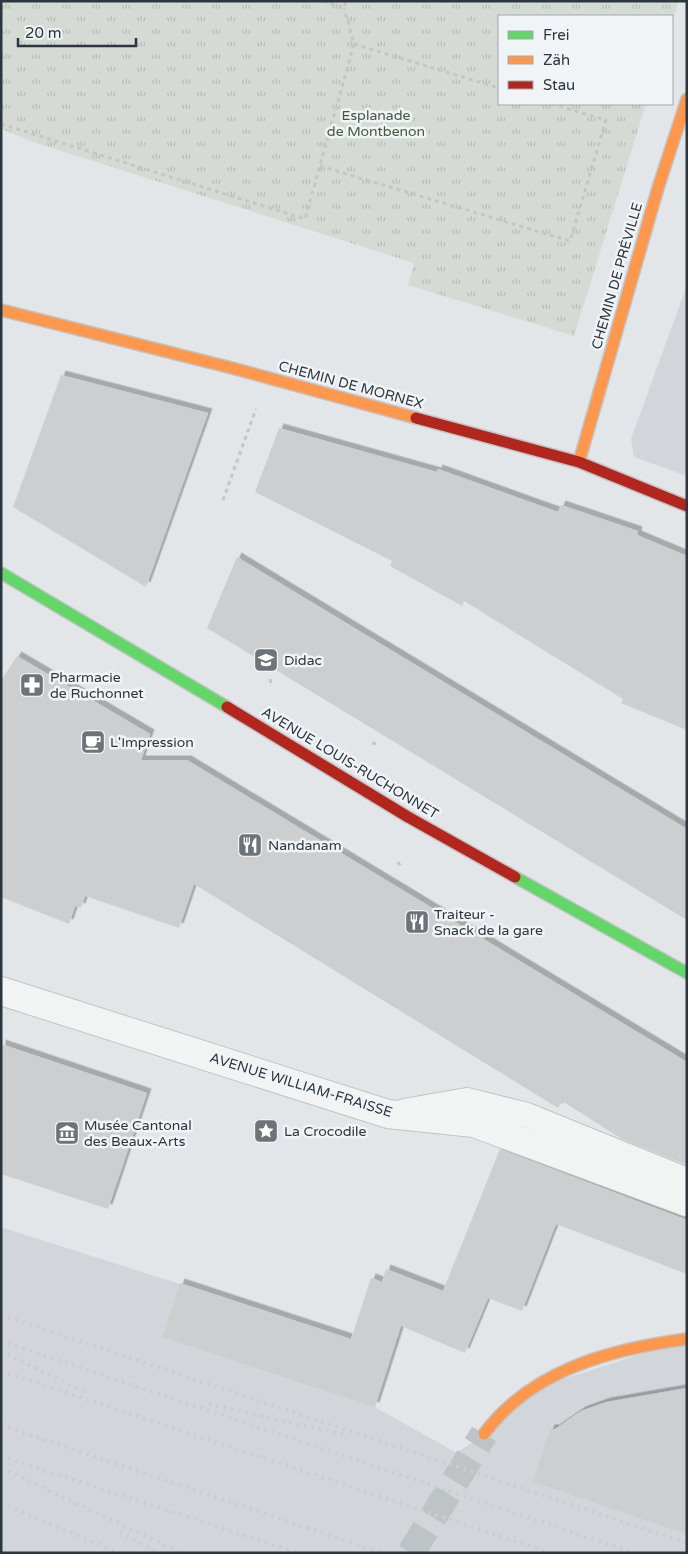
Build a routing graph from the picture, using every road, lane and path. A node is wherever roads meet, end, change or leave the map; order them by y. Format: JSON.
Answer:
{"nodes":[{"id":1,"x":323,"y":1,"type":"edge"},
{"id":2,"x":346,"y":1,"type":"edge"},
{"id":3,"x":344,"y":8,"type":"junction"},
{"id":4,"x":354,"y":44,"type":"junction"},
{"id":5,"x":498,"y":88,"type":"edge"},
{"id":6,"x":687,"y":99,"type":"edge"},
{"id":7,"x":555,"y":105,"type":"edge"},
{"id":8,"x":1,"y":124,"type":"edge"},
{"id":9,"x":320,"y":166,"type":"junction"},
{"id":10,"x":1,"y":310,"type":"edge"},
{"id":11,"x":254,"y":415,"type":"dead end"},
{"id":12,"x":579,"y":462,"type":"junction"},
{"id":13,"x":224,"y":500,"type":"dead end"},
{"id":14,"x":687,"y":506,"type":"edge"},
{"id":15,"x":1,"y":573,"type":"edge"},
{"id":16,"x":270,"y":679,"type":"dead end"},
{"id":17,"x":271,"y":683,"type":"dead end"},
{"id":18,"x":116,"y":696,"type":"dead end"},
{"id":19,"x":126,"y":697,"type":"dead end"},
{"id":20,"x":398,"y":862,"type":"dead end"},
{"id":21,"x":402,"y":869,"type":"dead end"},
{"id":22,"x":687,"y":973,"type":"edge"},
{"id":23,"x":1,"y":992,"type":"edge"},
{"id":24,"x":388,"y":1114,"type":"junction"},
{"id":25,"x":687,"y":1180,"type":"edge"},
{"id":26,"x":687,"y":1202,"type":"edge"},
{"id":27,"x":687,"y":1339,"type":"edge"},
{"id":28,"x":484,"y":1434,"type":"tunnel mouth"}],
"edges":[{"from":1,"to":3,"type":"path"},
{"from":2,"to":3,"type":"path"},
{"from":3,"to":4,"type":"path"},
{"from":4,"to":5,"type":"path"},
{"from":4,"to":9,"type":"path"},
{"from":6,"to":12,"type":"street","name":"CHEMIN DE PRÉVILLE"},
{"from":7,"to":9,"type":"path"},
{"from":8,"to":9,"type":"path"},
{"from":10,"to":12,"type":"street","name":"CHEMIN DE MORNEX"},
{"from":11,"to":13,"type":"path"},
{"from":12,"to":14,"type":"street","name":"CHEMIN DE MORNEX"},
{"from":15,"to":22,"type":"street","name":"AVENUE LOUIS-RUCHONNET"},
{"from":16,"to":17,"type":"path"},
{"from":18,"to":19,"type":"path"},
{"from":20,"to":21,"type":"path"},
{"from":23,"to":24,"type":"street","name":"AVENUE WILLIAM-FRAISSE"},
{"from":24,"to":25,"type":"lane"},
{"from":24,"to":26,"type":"street","name":"AVENUE WILLIAM-FRAISSE"},
{"from":27,"to":28,"type":"street"}]}
